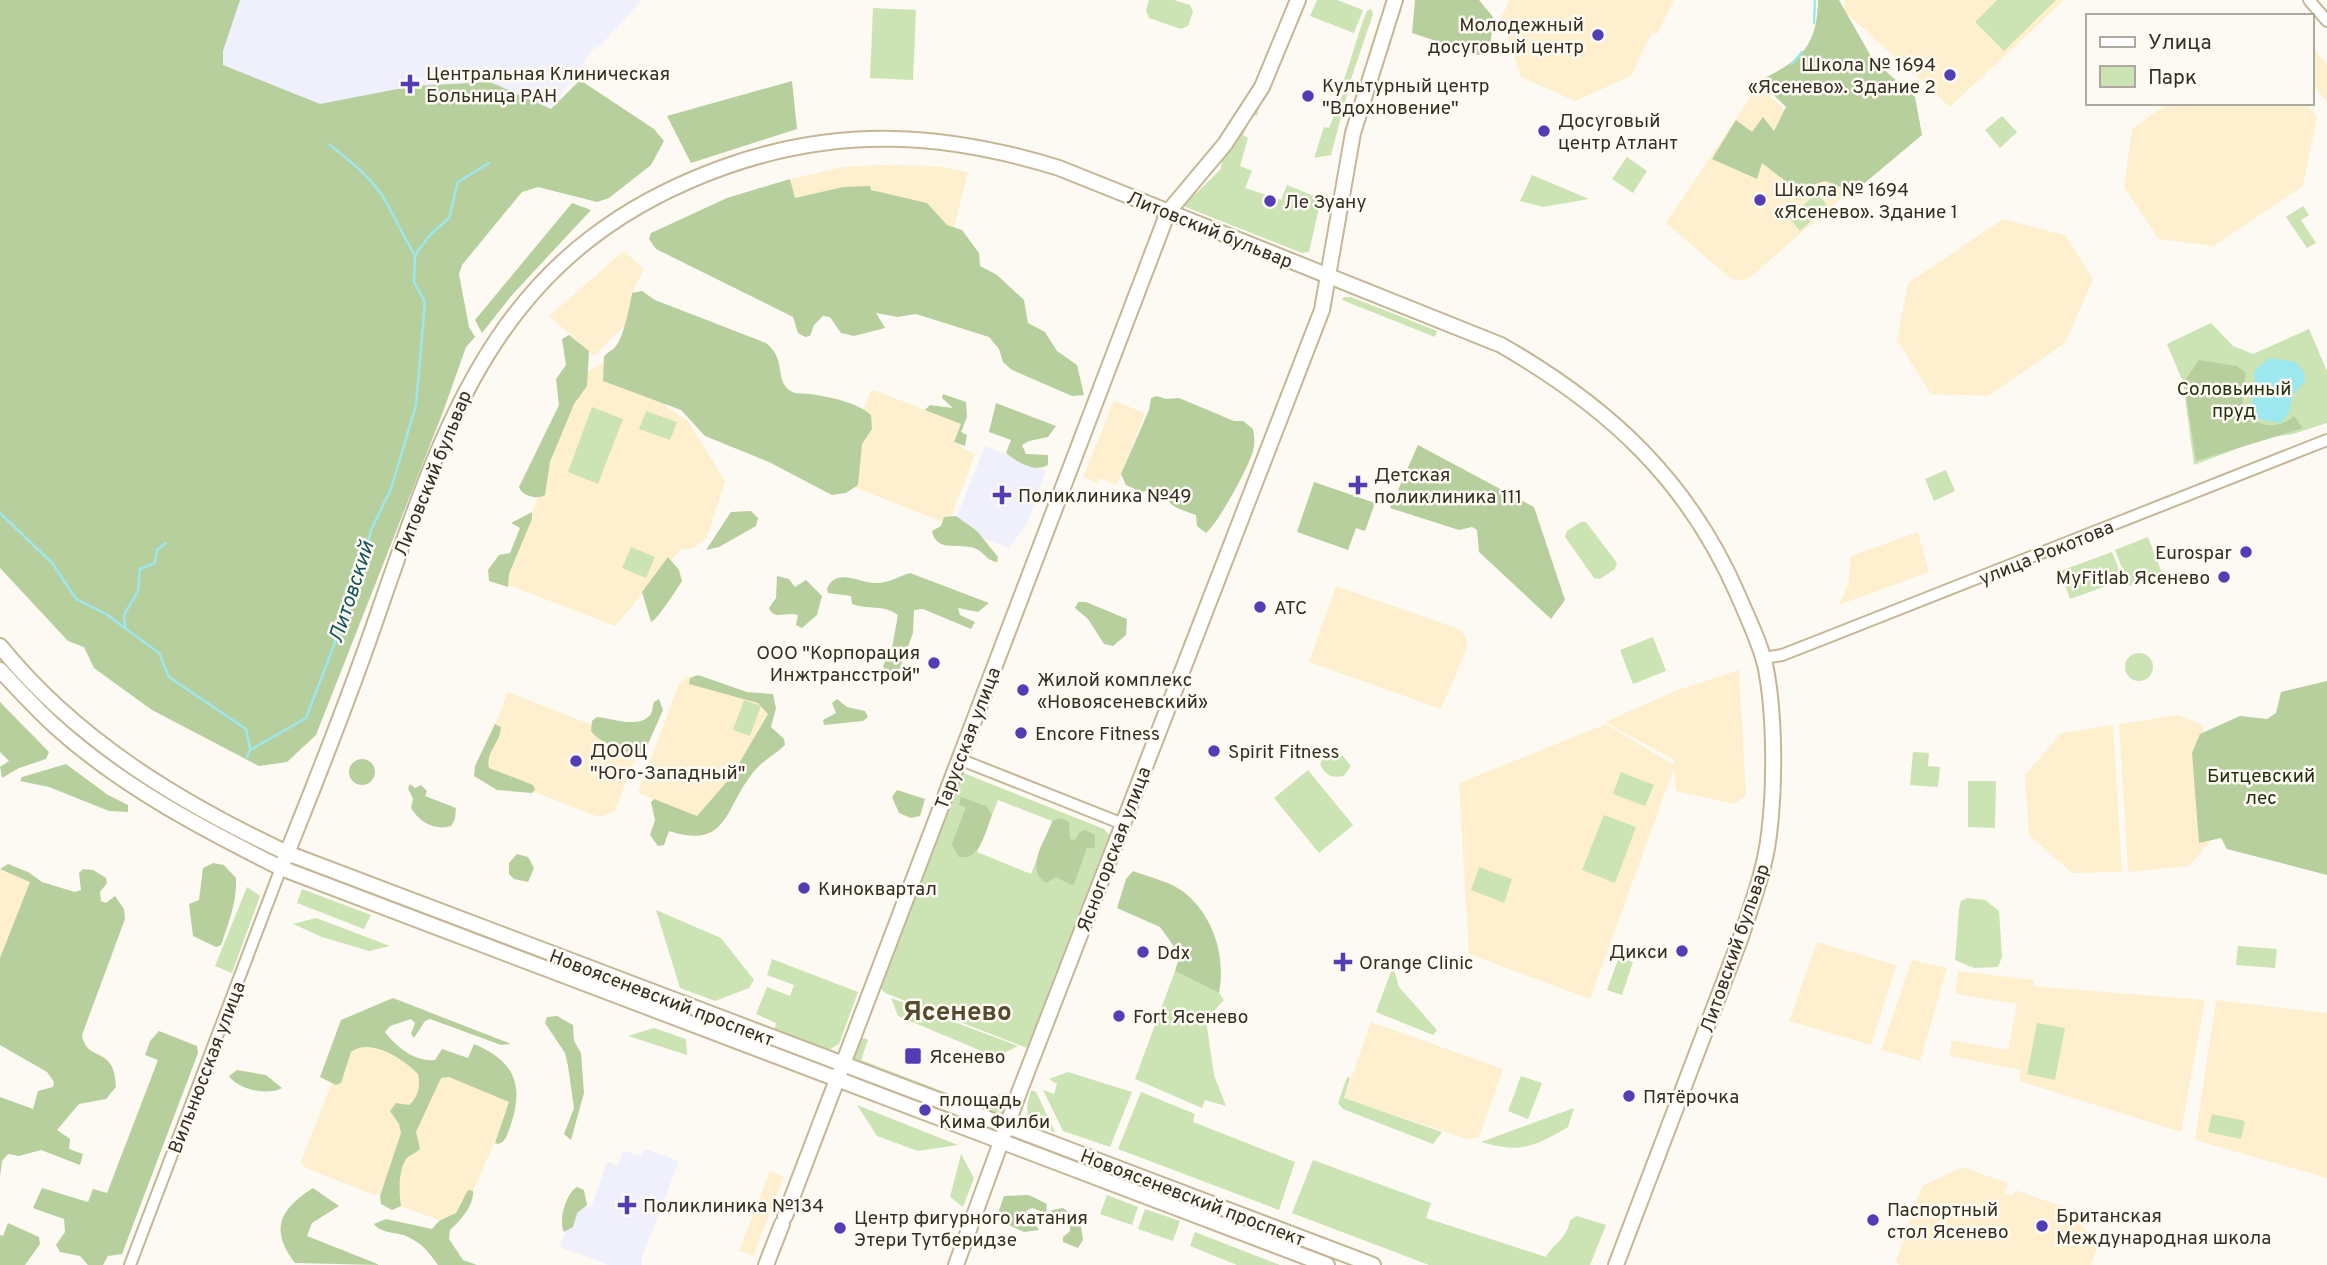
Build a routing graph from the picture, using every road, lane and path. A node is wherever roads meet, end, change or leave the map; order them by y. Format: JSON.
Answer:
{"nodes":[{"id":1,"x":1298,"y":0,"type":"edge"},
{"id":2,"x":1395,"y":0,"type":"edge"},
{"id":3,"x":2309,"y":0,"type":"edge"},
{"id":4,"x":2327,"y":21,"type":"edge"},
{"id":5,"x":1168,"y":212,"type":"junction"},
{"id":6,"x":1327,"y":275,"type":"junction"},
{"id":7,"x":2327,"y":440,"type":"edge"},
{"id":8,"x":0,"y":646,"type":"edge"},
{"id":9,"x":1763,"y":658,"type":"junction"},
{"id":10,"x":0,"y":670,"type":"edge"},
{"id":11,"x":959,"y":759,"type":"junction"},
{"id":12,"x":1123,"y":824,"type":"junction"},
{"id":13,"x":287,"y":853,"type":"junction"},
{"id":14,"x":281,"y":868,"type":"junction"},
{"id":15,"x":839,"y":1072,"type":"junction"},
{"id":16,"x":1004,"y":1134,"type":"junction"},
{"id":17,"x":130,"y":1265,"type":"edge"},
{"id":18,"x":766,"y":1265,"type":"edge"},
{"id":19,"x":956,"y":1265,"type":"edge"},
{"id":20,"x":1327,"y":1265,"type":"edge"},
{"id":21,"x":1373,"y":1265,"type":"edge"},
{"id":22,"x":1616,"y":1265,"type":"edge"}],
"edges":[{"from":1,"to":5,"type":"main road","name":"Тарусская улица"},
{"from":2,"to":6,"type":"main road","name":"Ясногорская улица"},
{"from":3,"to":4,"type":"street"},
{"from":5,"to":6,"type":"main road","name":"Литовский бульвар"},
{"from":5,"to":11,"type":"main road","name":"Тарусская улица"},
{"from":5,"to":13,"type":"main road","name":"Литовский бульвар"},
{"from":6,"to":9,"type":"main road","name":"Литовский бульвар"},
{"from":6,"to":12,"type":"main road","name":"Ясногорская улица"},
{"from":7,"to":9,"type":"street","name":"улица Рокотова"},
{"from":8,"to":13,"type":"main road","name":"Новоясеневский проспект"},
{"from":9,"to":22,"type":"main road","name":"Литовский бульвар"},
{"from":10,"to":14,"type":"main road","name":"Новоясеневский проспект"},
{"from":11,"to":12,"type":"street"},
{"from":11,"to":15,"type":"main road","name":"Тарусская улица"},
{"from":12,"to":16,"type":"main road","name":"Ясногорская улица"},
{"from":13,"to":14,"type":"main road","name":"Литовский бульвар"},
{"from":13,"to":15,"type":"main road","name":"Новоясеневский проспект"},
{"from":14,"to":15,"type":"main road","name":"Новоясеневский проспект"},
{"from":14,"to":17,"type":"street","name":"Вильнюсская улица"},
{"from":15,"to":16,"type":"main road","name":"Новоясеневский проспект"},
{"from":15,"to":18,"type":"main road","name":"Тарусская улица"},
{"from":16,"to":19,"type":"main road","name":"Ясногорская улица"},
{"from":16,"to":20,"type":"main road","name":"Новоясеневский проспект"},
{"from":16,"to":21,"type":"main road","name":"Новоясеневский проспект"}]}
